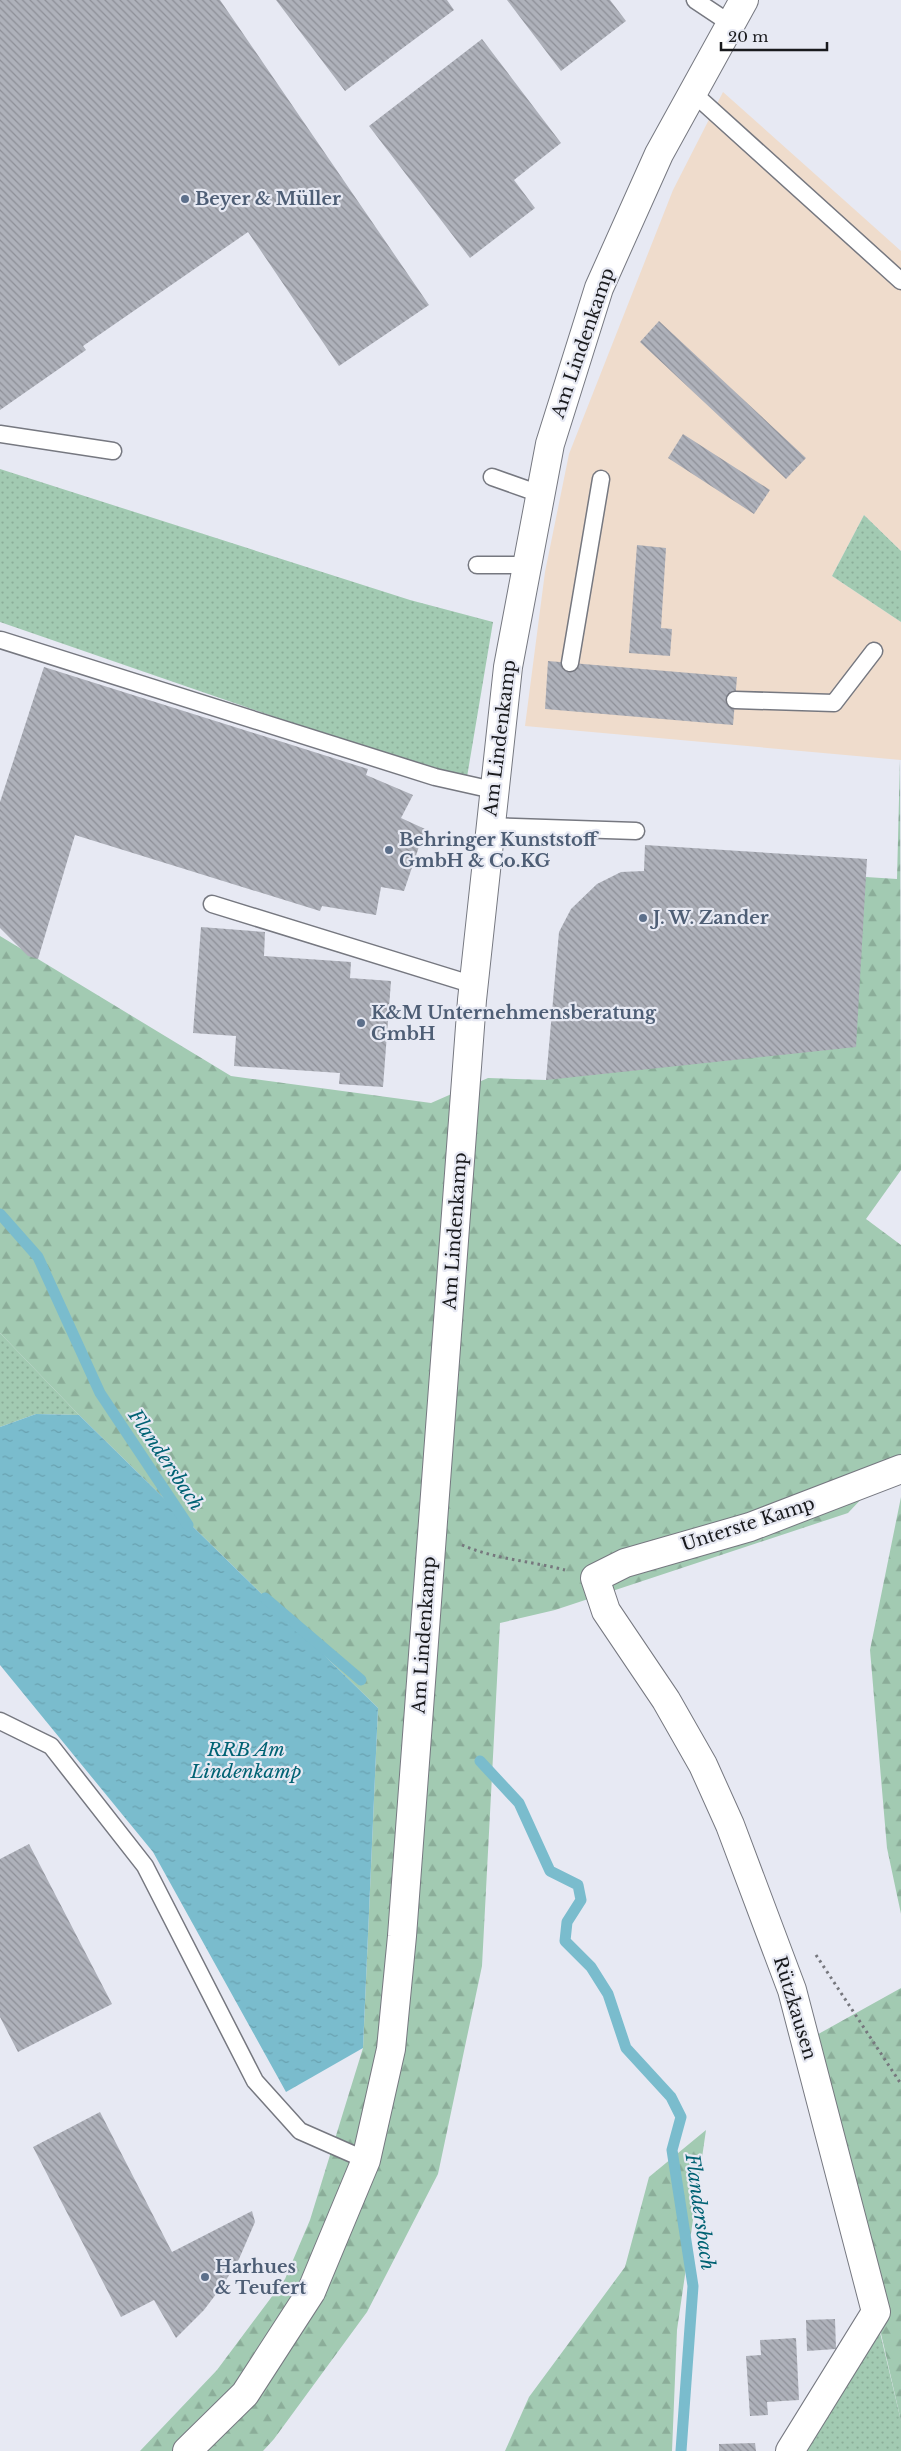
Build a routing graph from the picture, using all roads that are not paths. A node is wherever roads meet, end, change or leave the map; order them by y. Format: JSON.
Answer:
{"nodes":[{"id":1,"x":695,"y":0,"type":"edge"},
{"id":2,"x":744,"y":0,"type":"edge"},
{"id":3,"x":731,"y":24,"type":"junction"},
{"id":4,"x":693,"y":93,"type":"junction"},
{"id":5,"x":901,"y":281,"type":"edge"},
{"id":6,"x":0,"y":434,"type":"edge"},
{"id":7,"x":113,"y":450,"type":"dead end"},
{"id":8,"x":492,"y":477,"type":"dead end"},
{"id":9,"x":601,"y":479,"type":"dead end"},
{"id":10,"x":540,"y":494,"type":"junction"},
{"id":11,"x":477,"y":565,"type":"dead end"},
{"id":12,"x":527,"y":565,"type":"junction"},
{"id":13,"x":1,"y":640,"type":"edge"},
{"id":14,"x":874,"y":652,"type":"dead end"},
{"id":15,"x":570,"y":663,"type":"dead end"},
{"id":16,"x":735,"y":700,"type":"dead end"},
{"id":17,"x":493,"y":790,"type":"junction"},
{"id":18,"x":489,"y":826,"type":"junction"},
{"id":19,"x":636,"y":831,"type":"dead end"},
{"id":20,"x":212,"y":904,"type":"dead end"},
{"id":21,"x":474,"y":985,"type":"junction"},
{"id":22,"x":901,"y":1469,"type":"edge"},
{"id":23,"x":595,"y":1578,"type":"joint"},
{"id":24,"x":0,"y":1721,"type":"edge"},
{"id":25,"x":366,"y":2160,"type":"junction"},
{"id":26,"x":187,"y":2451,"type":"edge"},
{"id":27,"x":790,"y":2451,"type":"edge"}],
"edges":[{"from":1,"to":3,"type":"lane"},
{"from":2,"to":3,"type":"street","name":"Am Lindenkamp"},
{"from":3,"to":4,"type":"street","name":"Am Lindenkamp"},
{"from":4,"to":5,"type":"lane"},
{"from":4,"to":10,"type":"street","name":"Am Lindenkamp"},
{"from":6,"to":7,"type":"lane"},
{"from":8,"to":10,"type":"lane"},
{"from":9,"to":15,"type":"lane"},
{"from":10,"to":12,"type":"street","name":"Am Lindenkamp"},
{"from":11,"to":12,"type":"lane"},
{"from":12,"to":17,"type":"street","name":"Am Lindenkamp"},
{"from":13,"to":17,"type":"lane"},
{"from":14,"to":16,"type":"lane"},
{"from":17,"to":18,"type":"street","name":"Am Lindenkamp"},
{"from":18,"to":19,"type":"lane"},
{"from":18,"to":21,"type":"street","name":"Am Lindenkamp"},
{"from":20,"to":21,"type":"lane"},
{"from":21,"to":25,"type":"street","name":"Am Lindenkamp"},
{"from":22,"to":23,"type":"street","name":"Unterste Kamp"},
{"from":23,"to":27,"type":"street","name":"Rützkausen"},
{"from":24,"to":25,"type":"lane"},
{"from":25,"to":26,"type":"street","name":"Am Lindenkamp"}]}
